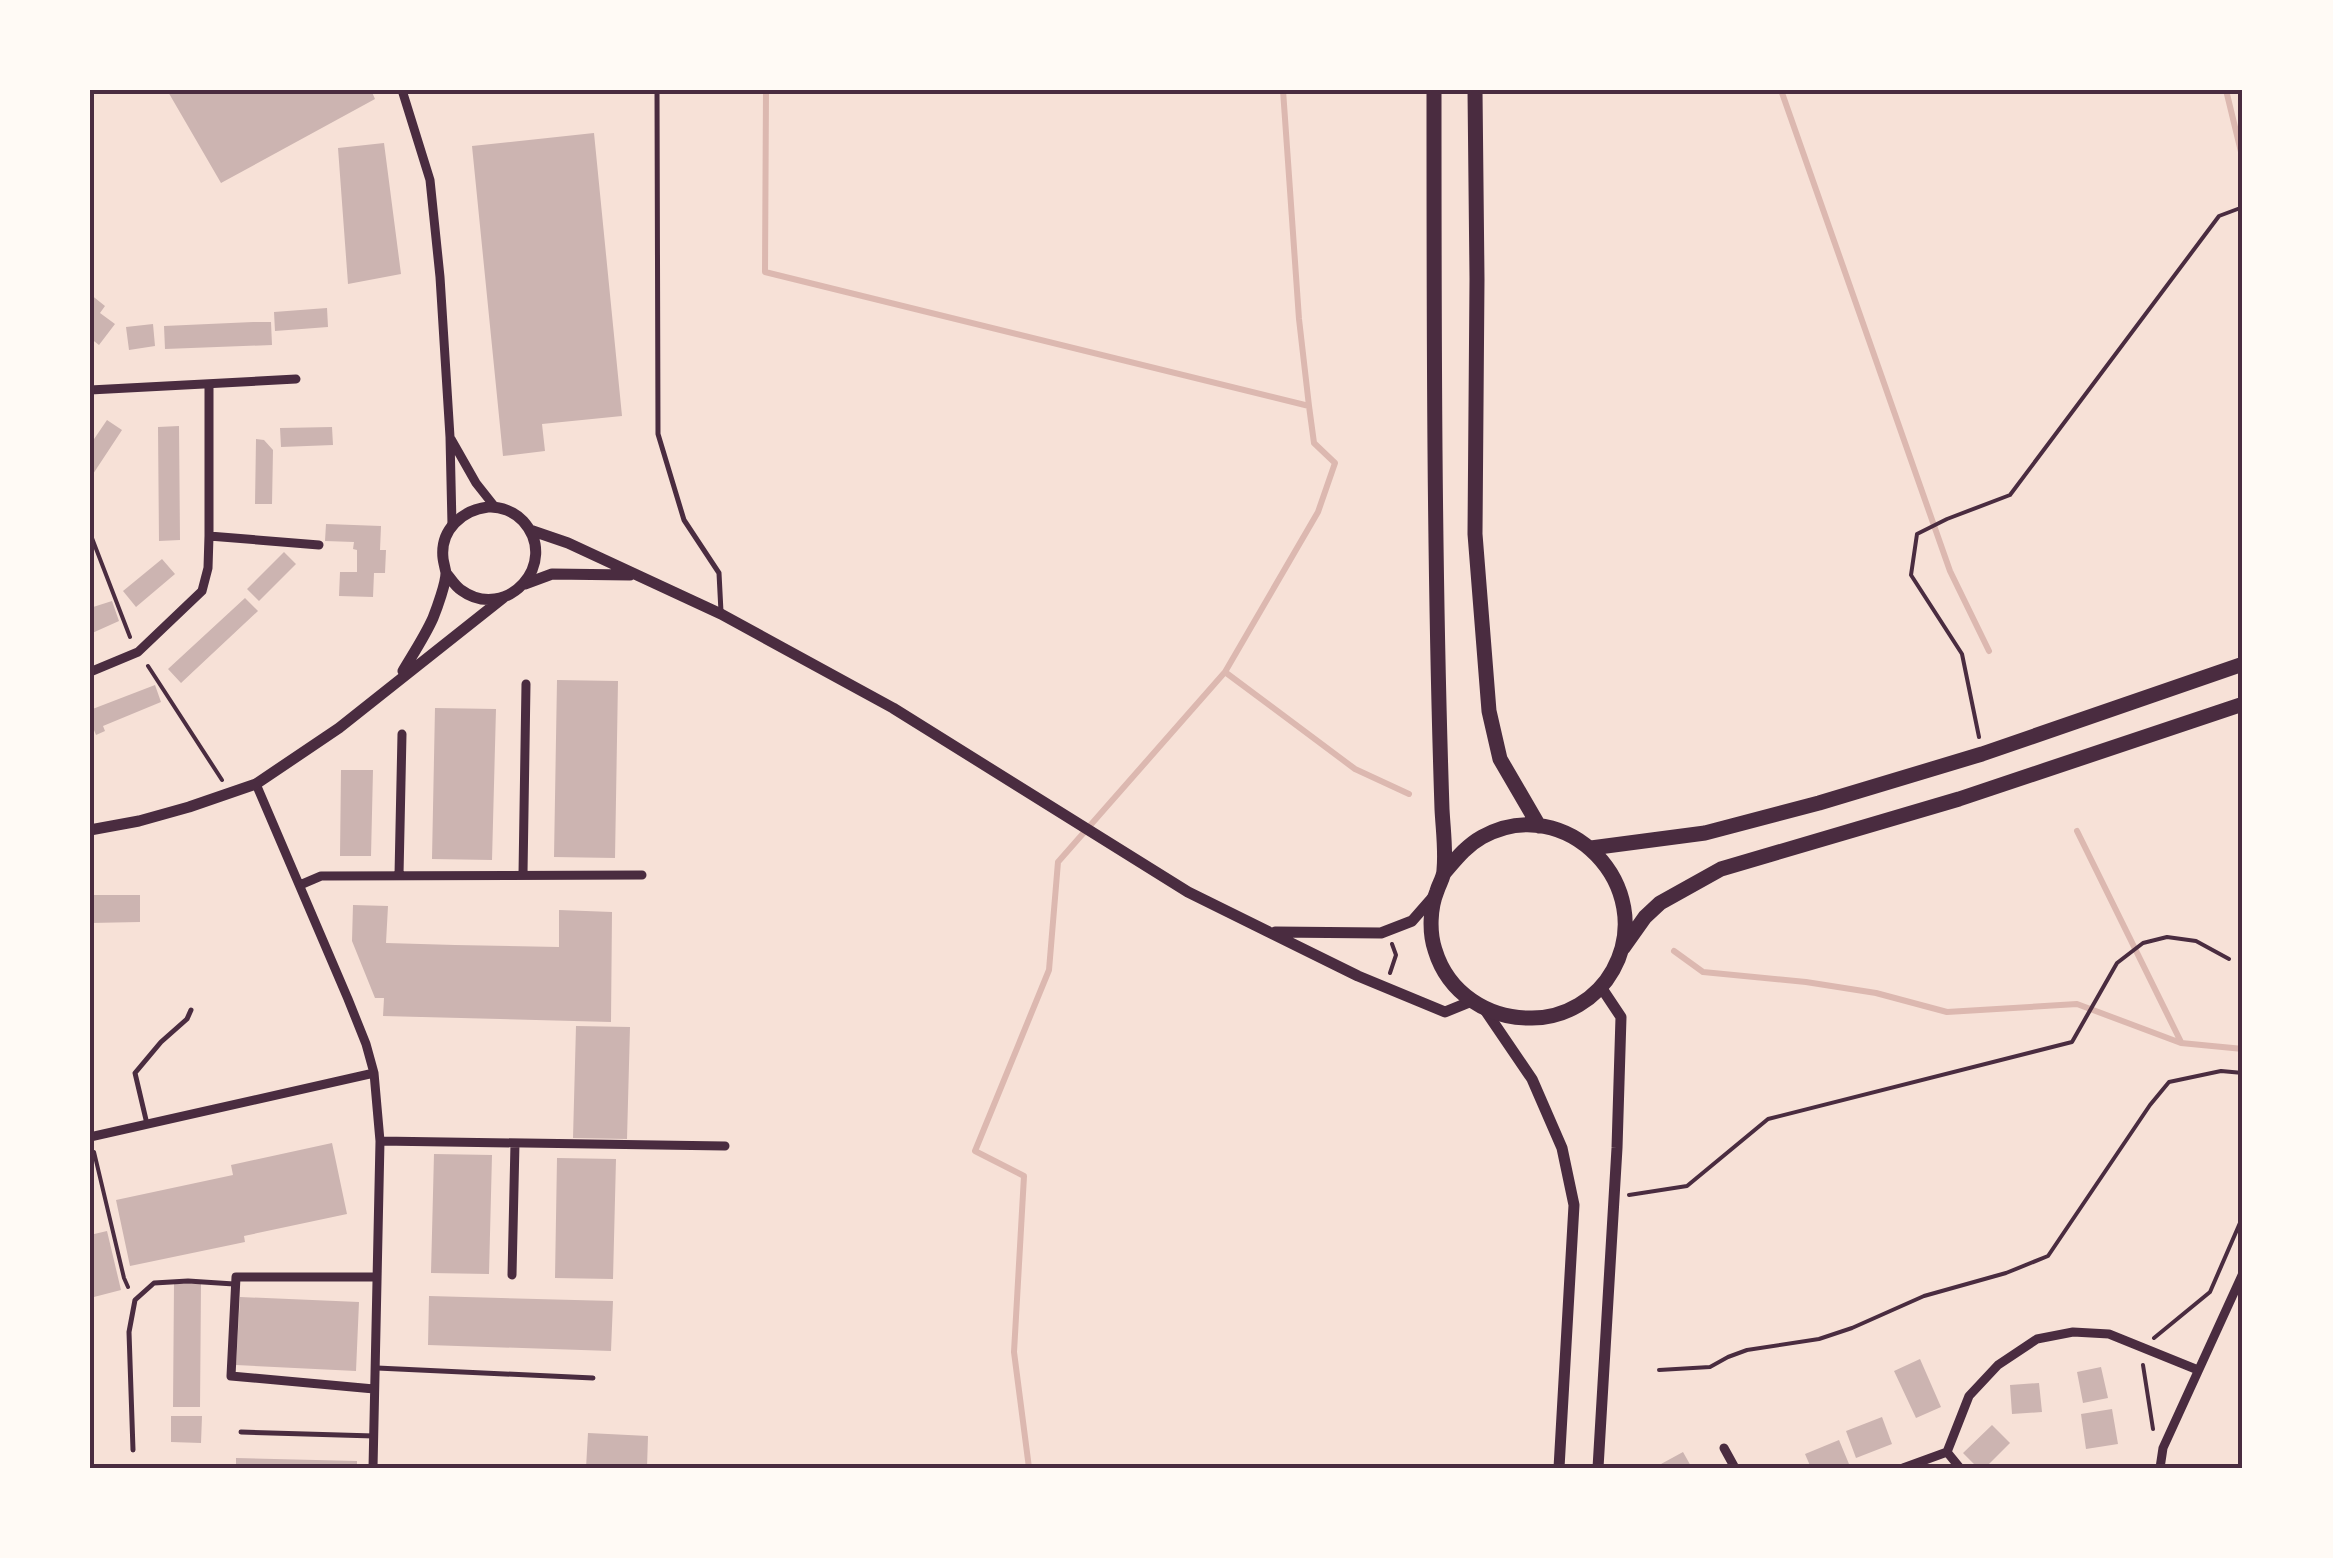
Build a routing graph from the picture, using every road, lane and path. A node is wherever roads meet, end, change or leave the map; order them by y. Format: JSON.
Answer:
{"nodes":[{"id":1,"x":402,"y":90,"type":"edge"},
{"id":2,"x":657,"y":90,"type":"edge"},
{"id":3,"x":1434,"y":90,"type":"edge"},
{"id":4,"x":1475,"y":90,"type":"edge"},
{"id":5,"x":2243,"y":208,"type":"edge"},
{"id":6,"x":296,"y":379,"type":"dead end"},
{"id":7,"x":209,"y":384,"type":"junction"},
{"id":8,"x":90,"y":390,"type":"edge"},
{"id":9,"x":450,"y":436,"type":"junction"},
{"id":10,"x":495,"y":506,"type":"junction"},
{"id":11,"x":452,"y":525,"type":"junction"},
{"id":12,"x":530,"y":530,"type":"junction"},
{"id":13,"x":90,"y":533,"type":"edge"},
{"id":14,"x":209,"y":536,"type":"junction"},
{"id":15,"x":319,"y":544,"type":"dead end"},
{"id":16,"x":446,"y":573,"type":"junction"},
{"id":17,"x":634,"y":575,"type":"junction"},
{"id":18,"x":525,"y":584,"type":"junction"},
{"id":19,"x":503,"y":598,"type":"junction"},
{"id":20,"x":721,"y":614,"type":"junction"},
{"id":21,"x":138,"y":652,"type":"junction"},
{"id":22,"x":2243,"y":664,"type":"edge"},
{"id":23,"x":90,"y":672,"type":"edge"},
{"id":24,"x":400,"y":678,"type":"junction"},
{"id":25,"x":526,"y":684,"type":"dead end"},
{"id":26,"x":2243,"y":704,"type":"edge"},
{"id":27,"x":402,"y":734,"type":"dead end"},
{"id":28,"x":1982,"y":754,"type":"junction"},
{"id":29,"x":256,"y":784,"type":"junction"},
{"id":30,"x":230,"y":792,"type":"junction"},
{"id":31,"x":1539,"y":826,"type":"junction"},
{"id":32,"x":90,"y":830,"type":"edge"},
{"id":33,"x":1590,"y":848,"type":"junction"},
{"id":34,"x":1444,"y":873,"type":"junction"},
{"id":35,"x":399,"y":874,"type":"junction"},
{"id":36,"x":523,"y":874,"type":"junction"},
{"id":37,"x":642,"y":875,"type":"dead end"},
{"id":38,"x":300,"y":885,"type":"junction"},
{"id":39,"x":1434,"y":895,"type":"junction"},
{"id":40,"x":1388,"y":931,"type":"junction"},
{"id":41,"x":1270,"y":932,"type":"junction"},
{"id":42,"x":1622,"y":950,"type":"junction"},
{"id":43,"x":2230,"y":959,"type":"dead end"},
{"id":44,"x":1386,"y":987,"type":"junction"},
{"id":45,"x":1601,"y":987,"type":"junction"},
{"id":46,"x":1478,"y":1005,"type":"junction"},
{"id":47,"x":192,"y":1010,"type":"dead end"},
{"id":48,"x":374,"y":1073,"type":"junction"},
{"id":49,"x":2243,"y":1073,"type":"edge"},
{"id":50,"x":147,"y":1124,"type":"junction"},
{"id":51,"x":90,"y":1137,"type":"edge"},
{"id":52,"x":380,"y":1141,"type":"junction"},
{"id":53,"x":515,"y":1143,"type":"junction"},
{"id":54,"x":725,"y":1146,"type":"dead end"},
{"id":55,"x":1614,"y":1197,"type":"junction"},
{"id":56,"x":2243,"y":1216,"type":"edge"},
{"id":57,"x":2243,"y":1273,"type":"edge"},
{"id":58,"x":512,"y":1275,"type":"dead end"},
{"id":59,"x":377,"y":1277,"type":"junction"},
{"id":60,"x":236,"y":1284,"type":"junction"},
{"id":61,"x":134,"y":1300,"type":"junction"},
{"id":62,"x":2148,"y":1349,"type":"junction"},
{"id":63,"x":374,"y":1368,"type":"junction"},
{"id":64,"x":1660,"y":1370,"type":"dead end"},
{"id":65,"x":2198,"y":1370,"type":"junction"},
{"id":66,"x":594,"y":1378,"type":"dead end"},
{"id":67,"x":374,"y":1389,"type":"junction"},
{"id":68,"x":241,"y":1432,"type":"dead end"},
{"id":69,"x":374,"y":1436,"type":"junction"},
{"id":70,"x":1724,"y":1448,"type":"dead end"},
{"id":71,"x":132,"y":1450,"type":"dead end"},
{"id":72,"x":1946,"y":1452,"type":"junction"},
{"id":73,"x":2160,"y":1465,"type":"edge"},
{"id":74,"x":373,"y":1468,"type":"edge"},
{"id":75,"x":1559,"y":1468,"type":"edge"},
{"id":76,"x":1598,"y":1468,"type":"edge"},
{"id":77,"x":1736,"y":1468,"type":"edge"},
{"id":78,"x":1903,"y":1468,"type":"edge"},
{"id":79,"x":1960,"y":1468,"type":"edge"}],
"edges":[{"from":1,"to":9,"type":"street"},
{"from":2,"to":20,"type":"lane"},
{"from":3,"to":34,"type":"main road"},
{"from":4,"to":31,"type":"main road"},
{"from":5,"to":28,"type":"path"},
{"from":6,"to":7,"type":"street"},
{"from":7,"to":8,"type":"street"},
{"from":7,"to":14,"type":"street"},
{"from":9,"to":10,"type":"street"},
{"from":9,"to":11,"type":"street"},
{"from":10,"to":11,"type":"street"},
{"from":10,"to":12,"type":"street"},
{"from":11,"to":16,"type":"street"},
{"from":12,"to":17,"type":"street"},
{"from":12,"to":18,"type":"street"},
{"from":13,"to":21,"type":"path"},
{"from":14,"to":15,"type":"street"},
{"from":14,"to":21,"type":"street"},
{"from":16,"to":19,"type":"street"},
{"from":16,"to":24,"type":"street"},
{"from":17,"to":18,"type":"street"},
{"from":17,"to":20,"type":"street"},
{"from":18,"to":19,"type":"street"},
{"from":19,"to":24,"type":"street"},
{"from":20,"to":41,"type":"street"},
{"from":21,"to":23,"type":"street"},
{"from":21,"to":30,"type":"path"},
{"from":22,"to":28,"type":"main road"},
{"from":24,"to":29,"type":"street"},
{"from":25,"to":36,"type":"street"},
{"from":26,"to":42,"type":"main road"},
{"from":27,"to":35,"type":"street"},
{"from":28,"to":33,"type":"main road"},
{"from":29,"to":30,"type":"street"},
{"from":29,"to":38,"type":"street"},
{"from":30,"to":32,"type":"street"},
{"from":31,"to":33,"type":"main road"},
{"from":31,"to":34,"type":"main road"},
{"from":33,"to":42,"type":"main road"},
{"from":34,"to":39,"type":"main road"},
{"from":35,"to":36,"type":"street"},
{"from":35,"to":38,"type":"street"},
{"from":36,"to":37,"type":"street"},
{"from":38,"to":48,"type":"street"},
{"from":39,"to":40,"type":"street"},
{"from":39,"to":46,"type":"main road"},
{"from":40,"to":41,"type":"street"},
{"from":40,"to":44,"type":"path"},
{"from":41,"to":44,"type":"street"},
{"from":42,"to":45,"type":"main road"},
{"from":43,"to":55,"type":"path"},
{"from":44,"to":46,"type":"street"},
{"from":45,"to":46,"type":"main road"},
{"from":45,"to":55,"type":"street"},
{"from":46,"to":75,"type":"street"},
{"from":47,"to":50,"type":"lane"},
{"from":48,"to":50,"type":"street"},
{"from":48,"to":52,"type":"street"},
{"from":49,"to":64,"type":"path"},
{"from":50,"to":51,"type":"street"},
{"from":51,"to":61,"type":"path"},
{"from":52,"to":53,"type":"street"},
{"from":52,"to":59,"type":"street"},
{"from":53,"to":54,"type":"street"},
{"from":53,"to":58,"type":"street"},
{"from":55,"to":76,"type":"street"},
{"from":56,"to":62,"type":"path"},
{"from":57,"to":65,"type":"street"},
{"from":59,"to":60,"type":"street"},
{"from":59,"to":63,"type":"street"},
{"from":60,"to":61,"type":"lane"},
{"from":60,"to":67,"type":"street"},
{"from":61,"to":71,"type":"lane"},
{"from":62,"to":65,"type":"street"},
{"from":62,"to":72,"type":"street"},
{"from":62,"to":73,"type":"path"},
{"from":63,"to":66,"type":"lane"},
{"from":63,"to":67,"type":"street"},
{"from":65,"to":73,"type":"street"},
{"from":67,"to":69,"type":"street"},
{"from":68,"to":69,"type":"lane"},
{"from":69,"to":74,"type":"street"},
{"from":70,"to":77,"type":"street"},
{"from":72,"to":78,"type":"street"},
{"from":72,"to":79,"type":"street"}]}
